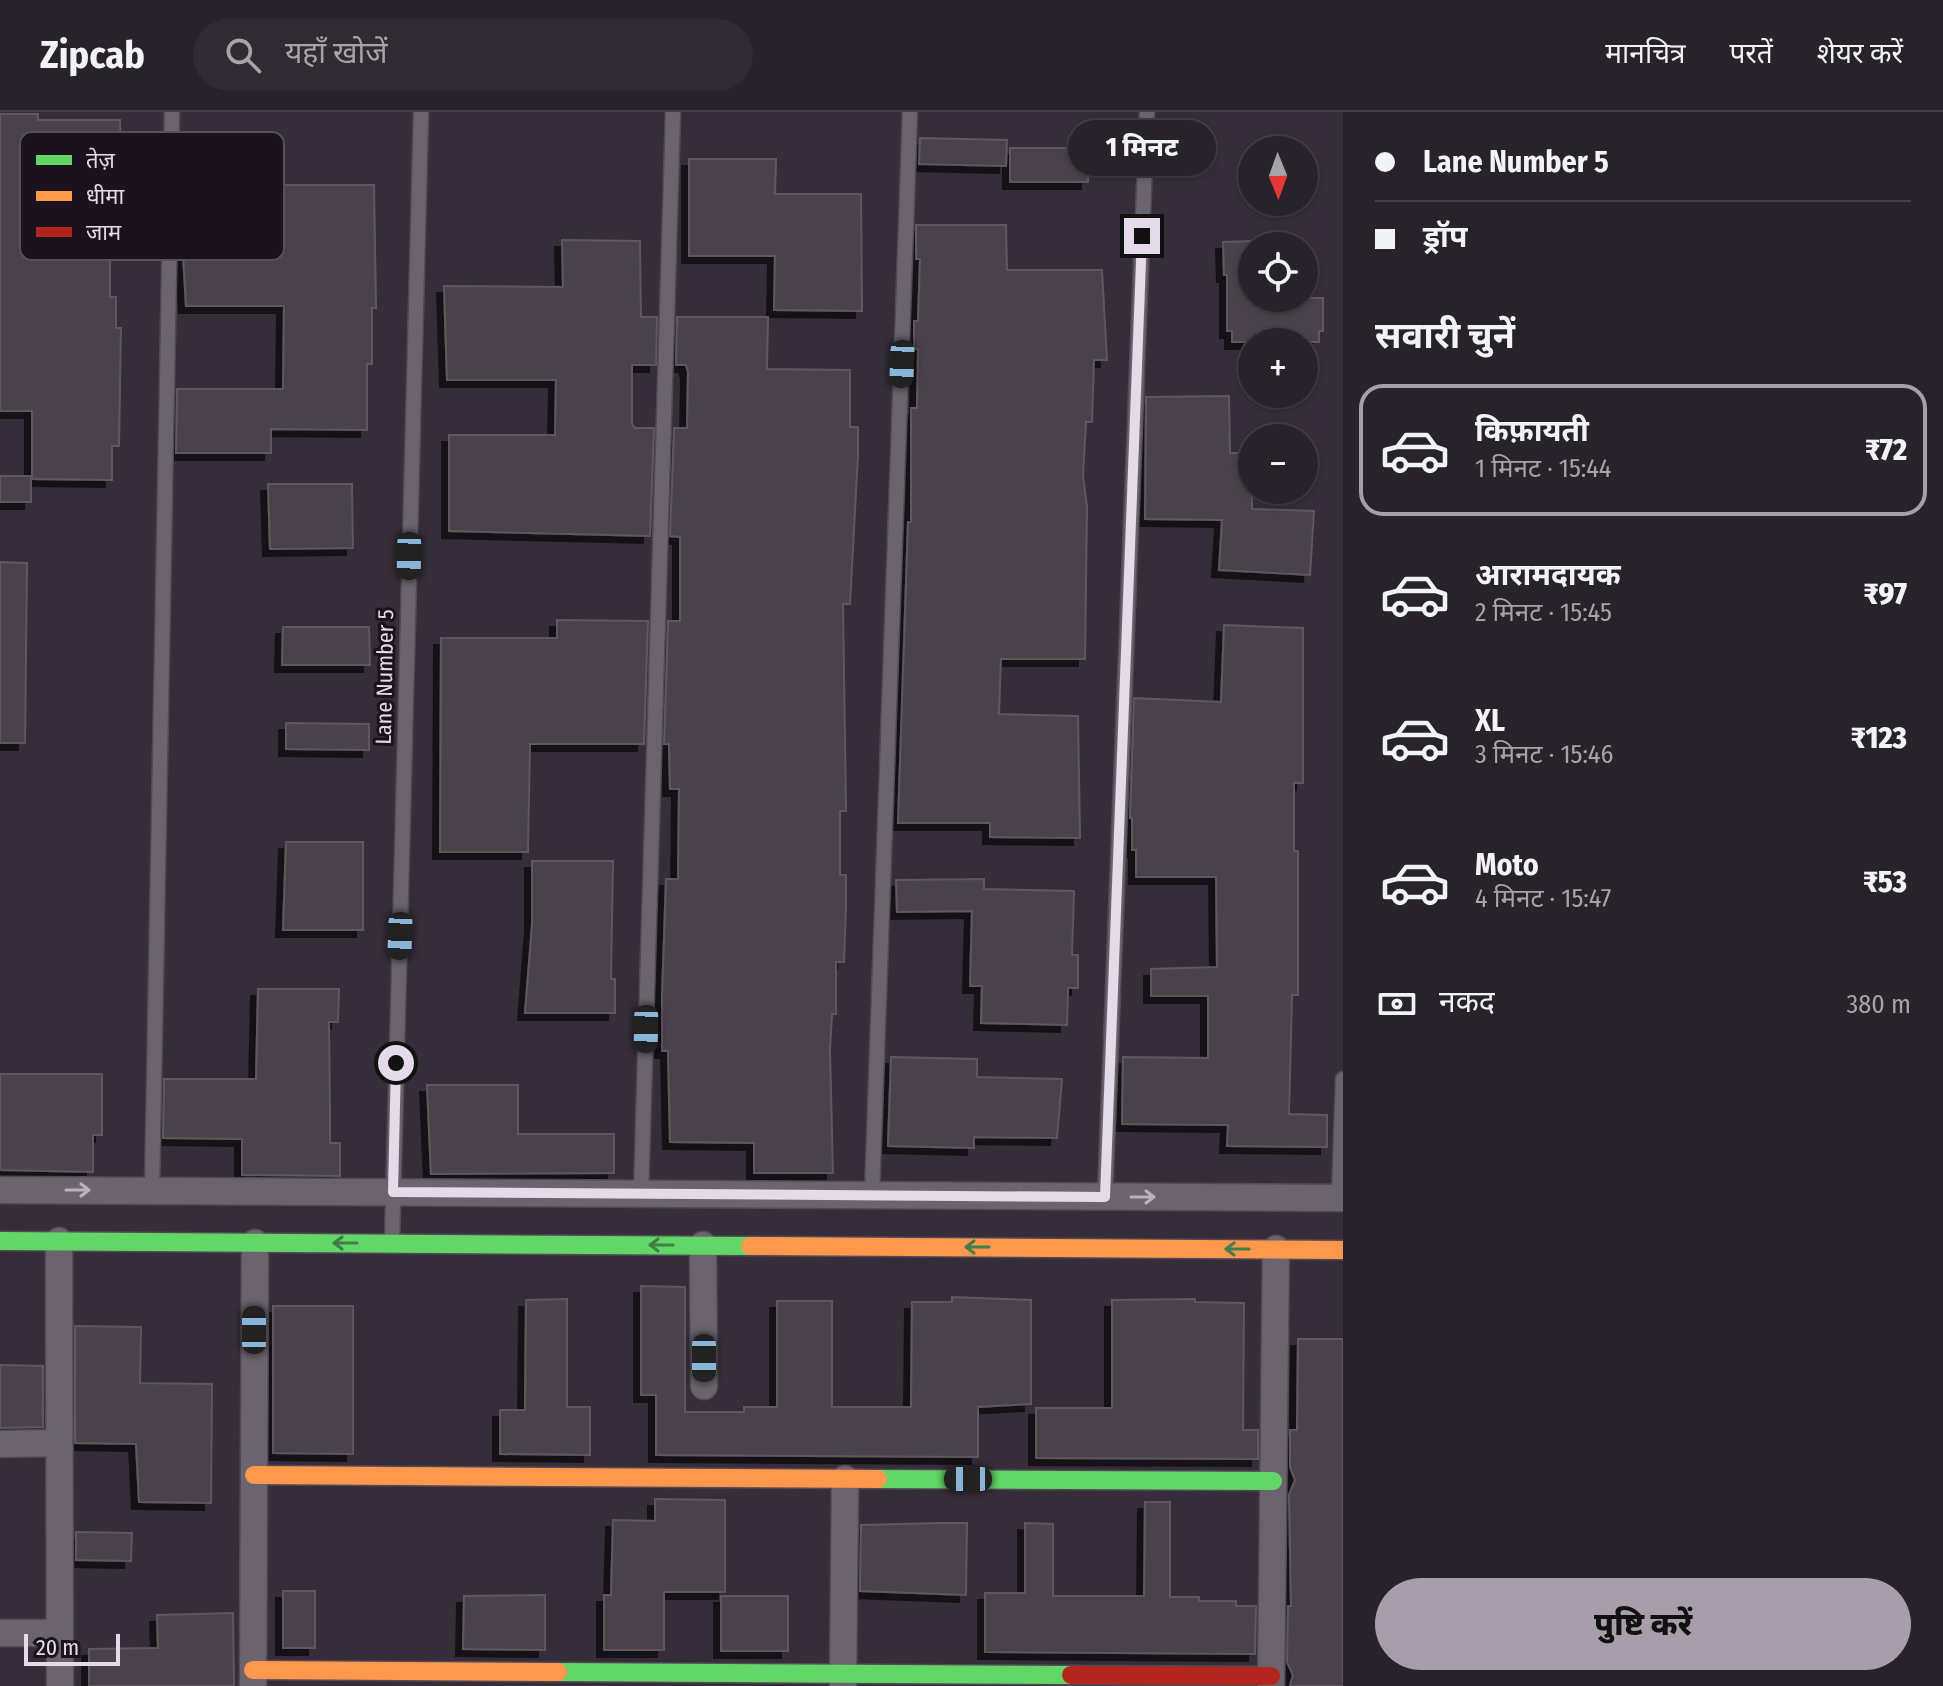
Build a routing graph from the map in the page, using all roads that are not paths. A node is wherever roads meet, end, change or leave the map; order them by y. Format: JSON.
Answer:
{"nodes":[{"id":1,"x":172,"y":112,"type":"edge"},
{"id":2,"x":421,"y":112,"type":"edge"},
{"id":3,"x":673,"y":112,"type":"edge"},
{"id":4,"x":910,"y":112,"type":"edge"},
{"id":5,"x":1147,"y":112,"type":"edge"},
{"id":6,"x":172,"y":132,"type":"edge"},
{"id":7,"x":169,"y":260,"type":"edge"},
{"id":8,"x":1343,"y":1079,"type":"edge"},
{"id":9,"x":0,"y":1190,"type":"edge"},
{"id":10,"x":152,"y":1191,"type":"junction"},
{"id":11,"x":393,"y":1192,"type":"junction"},
{"id":12,"x":641,"y":1194,"type":"junction"},
{"id":13,"x":872,"y":1195,"type":"junction"},
{"id":14,"x":1105,"y":1197,"type":"junction"},
{"id":15,"x":1341,"y":1198,"type":"edge"},
{"id":16,"x":0,"y":1241,"type":"edge"},
{"id":17,"x":59,"y":1241,"type":"junction"},
{"id":18,"x":255,"y":1243,"type":"junction"},
{"id":19,"x":392,"y":1243,"type":"junction"},
{"id":20,"x":703,"y":1245,"type":"junction"},
{"id":21,"x":1276,"y":1249,"type":"junction"},
{"id":22,"x":1343,"y":1250,"type":"edge"},
{"id":23,"x":704,"y":1386,"type":"dead end"},
{"id":24,"x":59,"y":1443,"type":"junction"},
{"id":25,"x":0,"y":1444,"type":"edge"},
{"id":26,"x":254,"y":1475,"type":"junction"},
{"id":27,"x":845,"y":1479,"type":"junction"},
{"id":28,"x":1273,"y":1481,"type":"junction"},
{"id":29,"x":0,"y":1633,"type":"edge"},
{"id":30,"x":59,"y":1633,"type":"junction"},
{"id":31,"x":253,"y":1678,"type":"edge"},
{"id":32,"x":644,"y":1679,"type":"edge"},
{"id":33,"x":843,"y":1680,"type":"edge"},
{"id":34,"x":1271,"y":1681,"type":"edge"},
{"id":35,"x":60,"y":1686,"type":"edge"}],
"edges":[{"from":1,"to":6,"type":"lane"},
{"from":2,"to":11,"type":"lane","name":"Lane Number 5"},
{"from":3,"to":12,"type":"lane"},
{"from":4,"to":13,"type":"lane"},
{"from":5,"to":14,"type":"lane"},
{"from":7,"to":10,"type":"lane"},
{"from":8,"to":15,"type":"lane"},
{"from":9,"to":10,"type":"street","one_way":true},
{"from":10,"to":11,"type":"street"},
{"from":11,"to":12,"type":"street"},
{"from":11,"to":19,"type":"lane","name":"Lane Number 5"},
{"from":12,"to":13,"type":"street"},
{"from":13,"to":14,"type":"street"},
{"from":14,"to":15,"type":"street","one_way":true},
{"from":16,"to":17,"type":"street"},
{"from":17,"to":18,"type":"street"},
{"from":17,"to":24,"type":"street"},
{"from":19,"to":18,"type":"street","one_way":true},
{"from":18,"to":26,"type":"street"},
{"from":20,"to":19,"type":"street","one_way":true},
{"from":21,"to":20,"type":"street","one_way":true},
{"from":20,"to":23,"type":"street"},
{"from":21,"to":22,"type":"street"},
{"from":21,"to":28,"type":"street"},
{"from":24,"to":25,"type":"street"},
{"from":24,"to":30,"type":"street"},
{"from":26,"to":27,"type":"street"},
{"from":26,"to":31,"type":"street"},
{"from":27,"to":28,"type":"street"},
{"from":27,"to":33,"type":"street"},
{"from":28,"to":34,"type":"street"},
{"from":29,"to":30,"type":"street"},
{"from":30,"to":35,"type":"street"},
{"from":31,"to":32,"type":"street"},
{"from":32,"to":33,"type":"street"},
{"from":33,"to":34,"type":"street"}]}
